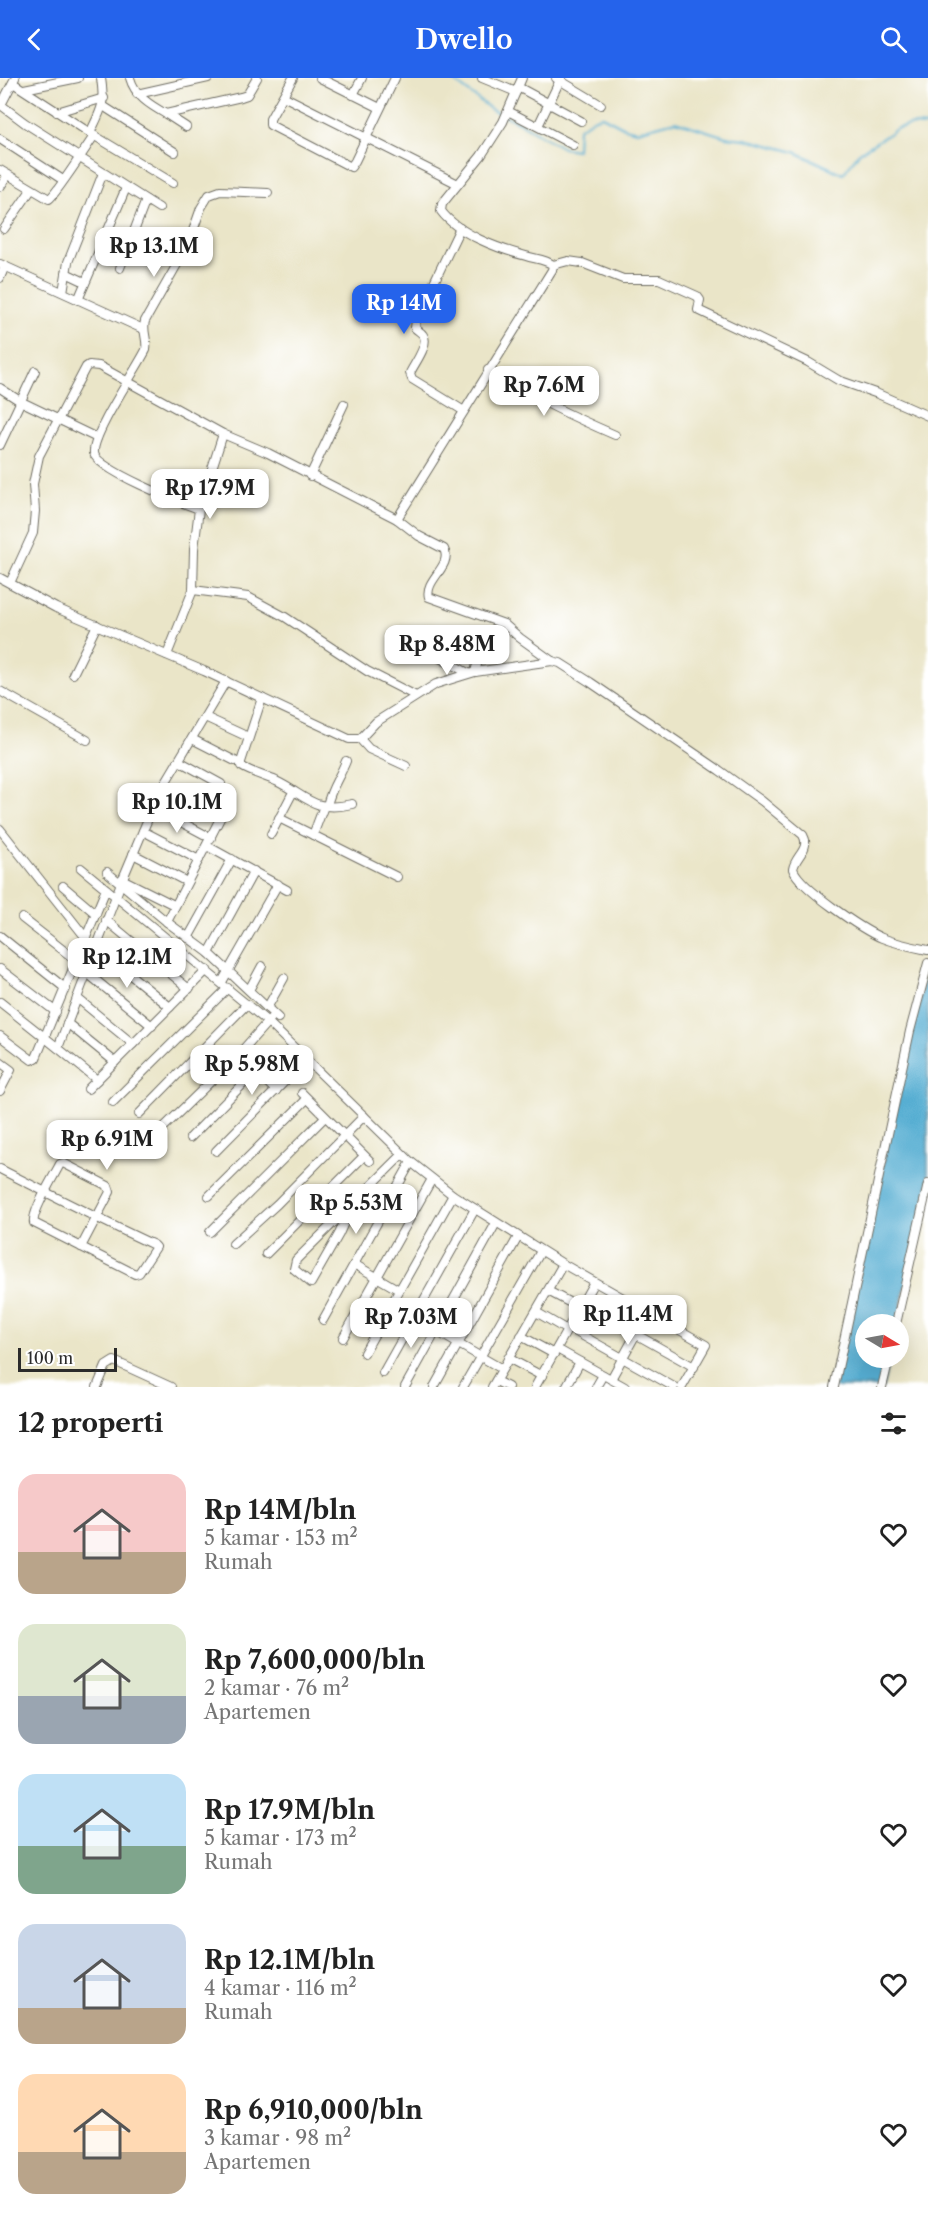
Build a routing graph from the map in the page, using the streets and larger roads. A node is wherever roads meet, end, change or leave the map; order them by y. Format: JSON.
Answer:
{"nodes":[{"id":1,"x":78,"y":78,"type":"edge"},
{"id":2,"x":101,"y":78,"type":"edge"},
{"id":3,"x":130,"y":78,"type":"edge"},
{"id":4,"x":208,"y":78,"type":"edge"},
{"id":5,"x":256,"y":78,"type":"edge"},
{"id":6,"x":293,"y":78,"type":"edge"},
{"id":7,"x":362,"y":78,"type":"edge"},
{"id":8,"x":395,"y":78,"type":"edge"},
{"id":9,"x":482,"y":78,"type":"edge"},
{"id":10,"x":522,"y":78,"type":"edge"},
{"id":11,"x":324,"y":79,"type":"edge"},
{"id":12,"x":559,"y":79,"type":"edge"},
{"id":13,"x":14,"y":81,"type":"edge"},
{"id":14,"x":24,"y":89,"type":"junction"},
{"id":15,"x":517,"y":89,"type":"junction"},
{"id":16,"x":137,"y":94,"type":"junction"},
{"id":17,"x":353,"y":95,"type":"junction"},
{"id":18,"x":285,"y":97,"type":"junction"},
{"id":19,"x":103,"y":102,"type":"junction"},
{"id":20,"x":549,"y":103,"type":"junction"},
{"id":21,"x":0,"y":105,"type":"edge"},
{"id":22,"x":601,"y":105,"type":"dead end"},
{"id":23,"x":380,"y":108,"type":"junction"},
{"id":24,"x":57,"y":112,"type":"junction"},
{"id":25,"x":166,"y":114,"type":"junction"},
{"id":26,"x":507,"y":115,"type":"junction"},
{"id":27,"x":581,"y":120,"type":"dead end"},
{"id":28,"x":538,"y":126,"type":"junction"},
{"id":29,"x":186,"y":127,"type":"dead end"},
{"id":30,"x":92,"y":134,"type":"junction"},
{"id":31,"x":365,"y":138,"type":"junction"},
{"id":32,"x":0,"y":139,"type":"edge"},
{"id":33,"x":573,"y":145,"type":"dead end"},
{"id":34,"x":175,"y":152,"type":"dead end"},
{"id":35,"x":79,"y":158,"type":"junction"},
{"id":36,"x":0,"y":170,"type":"edge"},
{"id":37,"x":103,"y":173,"type":"junction"},
{"id":38,"x":8,"y":175,"type":"junction"},
{"id":39,"x":63,"y":180,"type":"junction"},
{"id":40,"x":173,"y":183,"type":"dead end"},
{"id":41,"x":458,"y":184,"type":"junction"},
{"id":42,"x":0,"y":187,"type":"edge"},
{"id":43,"x":126,"y":188,"type":"junction"},
{"id":44,"x":31,"y":190,"type":"junction"},
{"id":45,"x":268,"y":193,"type":"dead end"},
{"id":46,"x":146,"y":200,"type":"junction"},
{"id":47,"x":159,"y":208,"type":"dead end"},
{"id":48,"x":460,"y":228,"type":"junction"},
{"id":49,"x":4,"y":229,"type":"dead end"},
{"id":50,"x":3,"y":265,"type":"edge"},
{"id":51,"x":553,"y":265,"type":"junction"},
{"id":52,"x":120,"y":268,"type":"dead end"},
{"id":53,"x":66,"y":273,"type":"junction"},
{"id":54,"x":0,"y":278,"type":"edge"},
{"id":55,"x":85,"y":282,"type":"junction"},
{"id":56,"x":63,"y":292,"type":"junction"},
{"id":57,"x":78,"y":300,"type":"junction"},
{"id":58,"x":143,"y":329,"type":"junction"},
{"id":59,"x":35,"y":370,"type":"dead end"},
{"id":60,"x":488,"y":370,"type":"junction"},
{"id":61,"x":129,"y":382,"type":"junction"},
{"id":62,"x":0,"y":388,"type":"edge"},
{"id":63,"x":20,"y":401,"type":"junction"},
{"id":64,"x":344,"y":404,"type":"dead end"},
{"id":65,"x":464,"y":411,"type":"junction"},
{"id":66,"x":928,"y":416,"type":"edge"},
{"id":67,"x":59,"y":419,"type":"junction"},
{"id":68,"x":223,"y":434,"type":"junction"},
{"id":69,"x":615,"y":435,"type":"dead end"},
{"id":70,"x":97,"y":438,"type":"junction"},
{"id":71,"x":0,"y":445,"type":"edge"},
{"id":72,"x":310,"y":476,"type":"junction"},
{"id":73,"x":199,"y":509,"type":"junction"},
{"id":74,"x":397,"y":519,"type":"junction"},
{"id":75,"x":0,"y":578,"type":"edge"},
{"id":76,"x":10,"y":584,"type":"junction"},
{"id":77,"x":193,"y":590,"type":"junction"},
{"id":78,"x":97,"y":625,"type":"junction"},
{"id":79,"x":483,"y":641,"type":"dead end"},
{"id":80,"x":167,"y":654,"type":"junction"},
{"id":81,"x":438,"y":657,"type":"dead end"},
{"id":82,"x":552,"y":661,"type":"junction"},
{"id":83,"x":472,"y":672,"type":"junction"},
{"id":84,"x":74,"y":674,"type":"dead end"},
{"id":85,"x":226,"y":681,"type":"junction"},
{"id":86,"x":0,"y":691,"type":"edge"},
{"id":87,"x":416,"y":696,"type":"junction"},
{"id":88,"x":262,"y":698,"type":"junction"},
{"id":89,"x":205,"y":717,"type":"junction"},
{"id":90,"x":246,"y":736,"type":"dead end"},
{"id":91,"x":192,"y":739,"type":"junction"},
{"id":92,"x":360,"y":739,"type":"junction"},
{"id":93,"x":87,"y":740,"type":"dead end"},
{"id":94,"x":179,"y":761,"type":"junction"},
{"id":95,"x":235,"y":761,"type":"dead end"},
{"id":96,"x":346,"y":761,"type":"dead end"},
{"id":97,"x":406,"y":766,"type":"dead end"},
{"id":98,"x":221,"y":784,"type":"dead end"},
{"id":99,"x":164,"y":785,"type":"junction"},
{"id":100,"x":293,"y":792,"type":"junction"},
{"id":101,"x":230,"y":799,"type":"dead end"},
{"id":102,"x":352,"y":804,"type":"dead end"},
{"id":103,"x":326,"y":806,"type":"junction"},
{"id":104,"x":153,"y":807,"type":"junction"},
{"id":105,"x":222,"y":814,"type":"junction"},
{"id":106,"x":279,"y":818,"type":"junction"},
{"id":107,"x":0,"y":829,"type":"edge"},
{"id":108,"x":143,"y":831,"type":"junction"},
{"id":109,"x":271,"y":834,"type":"dead end"},
{"id":110,"x":312,"y":835,"type":"junction"},
{"id":111,"x":209,"y":842,"type":"junction"},
{"id":112,"x":133,"y":854,"type":"junction"},
{"id":113,"x":232,"y":859,"type":"junction"},
{"id":114,"x":199,"y":860,"type":"junction"},
{"id":115,"x":81,"y":868,"type":"dead end"},
{"id":116,"x":107,"y":872,"type":"dead end"},
{"id":117,"x":254,"y":872,"type":"junction"},
{"id":118,"x":397,"y":877,"type":"dead end"},
{"id":119,"x":122,"y":881,"type":"junction"},
{"id":120,"x":187,"y":882,"type":"junction"},
{"id":121,"x":278,"y":884,"type":"junction"},
{"id":122,"x":63,"y":886,"type":"dead end"},
{"id":123,"x":106,"y":889,"type":"junction"},
{"id":124,"x":287,"y":890,"type":"dead end"},
{"id":125,"x":115,"y":897,"type":"junction"},
{"id":126,"x":174,"y":905,"type":"junction"},
{"id":127,"x":96,"y":914,"type":"junction"},
{"id":128,"x":22,"y":918,"type":"dead end"},
{"id":129,"x":106,"y":920,"type":"junction"},
{"id":130,"x":167,"y":922,"type":"junction"},
{"id":131,"x":0,"y":936,"type":"edge"},
{"id":132,"x":86,"y":938,"type":"junction"},
{"id":133,"x":188,"y":938,"type":"junction"},
{"id":134,"x":96,"y":947,"type":"junction"},
{"id":135,"x":928,"y":950,"type":"edge"},
{"id":136,"x":208,"y":954,"type":"junction"},
{"id":137,"x":77,"y":961,"type":"junction"},
{"id":138,"x":928,"y":963,"type":"edge"},
{"id":139,"x":261,"y":966,"type":"dead end"},
{"id":140,"x":0,"y":969,"type":"edge"},
{"id":141,"x":88,"y":970,"type":"junction"},
{"id":142,"x":207,"y":970,"type":"junction"},
{"id":143,"x":229,"y":971,"type":"junction"},
{"id":144,"x":284,"y":978,"type":"dead end"},
{"id":145,"x":225,"y":985,"type":"junction"},
{"id":146,"x":66,"y":989,"type":"junction"},
{"id":147,"x":189,"y":989,"type":"junction"},
{"id":148,"x":249,"y":990,"type":"junction"},
{"id":149,"x":77,"y":998,"type":"junction"},
{"id":150,"x":0,"y":1002,"type":"edge"},
{"id":151,"x":248,"y":1004,"type":"junction"},
{"id":152,"x":170,"y":1007,"type":"junction"},
{"id":153,"x":56,"y":1012,"type":"junction"},
{"id":154,"x":273,"y":1014,"type":"junction"},
{"id":155,"x":268,"y":1022,"type":"junction"},
{"id":156,"x":68,"y":1023,"type":"junction"},
{"id":157,"x":152,"y":1026,"type":"junction"},
{"id":158,"x":0,"y":1036,"type":"edge"},
{"id":159,"x":46,"y":1038,"type":"junction"},
{"id":160,"x":133,"y":1044,"type":"junction"},
{"id":161,"x":58,"y":1048,"type":"junction"},
{"id":162,"x":239,"y":1054,"type":"junction"},
{"id":163,"x":307,"y":1059,"type":"junction"},
{"id":164,"x":0,"y":1062,"type":"edge"},
{"id":165,"x":115,"y":1062,"type":"junction"},
{"id":166,"x":256,"y":1071,"type":"junction"},
{"id":167,"x":97,"y":1080,"type":"junction"},
{"id":168,"x":88,"y":1089,"type":"dead end"},
{"id":169,"x":0,"y":1091,"type":"edge"},
{"id":170,"x":276,"y":1091,"type":"junction"},
{"id":171,"x":113,"y":1102,"type":"dead end"},
{"id":172,"x":139,"y":1114,"type":"dead end"},
{"id":173,"x":364,"y":1116,"type":"junction"},
{"id":174,"x":325,"y":1117,"type":"junction"},
{"id":175,"x":163,"y":1128,"type":"dead end"},
{"id":176,"x":344,"y":1136,"type":"junction"},
{"id":177,"x":190,"y":1138,"type":"dead end"},
{"id":178,"x":216,"y":1151,"type":"dead end"},
{"id":179,"x":402,"y":1155,"type":"junction"},
{"id":180,"x":411,"y":1162,"type":"junction"},
{"id":181,"x":0,"y":1169,"type":"edge"},
{"id":182,"x":432,"y":1179,"type":"junction"},
{"id":183,"x":928,"y":1184,"type":"edge"},
{"id":184,"x":46,"y":1192,"type":"junction"},
{"id":185,"x":453,"y":1195,"type":"junction"},
{"id":186,"x":209,"y":1196,"type":"dead end"},
{"id":187,"x":351,"y":1207,"type":"junction"},
{"id":188,"x":475,"y":1209,"type":"junction"},
{"id":189,"x":96,"y":1218,"type":"junction"},
{"id":190,"x":496,"y":1223,"type":"junction"},
{"id":191,"x":210,"y":1232,"type":"dead end"},
{"id":192,"x":518,"y":1237,"type":"junction"},
{"id":193,"x":233,"y":1244,"type":"dead end"},
{"id":194,"x":81,"y":1247,"type":"junction"},
{"id":195,"x":541,"y":1251,"type":"junction"},
{"id":196,"x":266,"y":1254,"type":"dead end"},
{"id":197,"x":354,"y":1264,"type":"junction"},
{"id":198,"x":563,"y":1264,"type":"junction"},
{"id":199,"x":377,"y":1277,"type":"junction"},
{"id":200,"x":594,"y":1282,"type":"junction"},
{"id":201,"x":399,"y":1290,"type":"junction"},
{"id":202,"x":548,"y":1291,"type":"junction"},
{"id":203,"x":393,"y":1300,"type":"junction"},
{"id":204,"x":581,"y":1306,"type":"junction"},
{"id":205,"x":536,"y":1312,"type":"junction"},
{"id":206,"x":648,"y":1312,"type":"junction"},
{"id":207,"x":416,"y":1313,"type":"junction"},
{"id":208,"x":898,"y":1314,"type":"edge"},
{"id":209,"x":323,"y":1320,"type":"dead end"},
{"id":210,"x":438,"y":1328,"type":"junction"},
{"id":211,"x":568,"y":1329,"type":"junction"},
{"id":212,"x":636,"y":1334,"type":"junction"},
{"id":213,"x":521,"y":1336,"type":"junction"},
{"id":214,"x":343,"y":1338,"type":"dead end"},
{"id":215,"x":458,"y":1344,"type":"junction"},
{"id":216,"x":555,"y":1351,"type":"junction"},
{"id":217,"x":364,"y":1353,"type":"dead end"},
{"id":218,"x":480,"y":1356,"type":"junction"},
{"id":219,"x":508,"y":1358,"type":"junction"},
{"id":220,"x":623,"y":1358,"type":"junction"},
{"id":221,"x":580,"y":1362,"type":"junction"},
{"id":222,"x":694,"y":1367,"type":"junction"},
{"id":223,"x":887,"y":1368,"type":"edge"},
{"id":224,"x":502,"y":1369,"type":"junction"},
{"id":225,"x":383,"y":1373,"type":"dead end"},
{"id":226,"x":542,"y":1376,"type":"junction"},
{"id":227,"x":607,"y":1377,"type":"junction"},
{"id":228,"x":494,"y":1384,"type":"edge"},
{"id":229,"x":97,"y":1387,"type":"edge"},
{"id":230,"x":171,"y":1387,"type":"edge"},
{"id":231,"x":405,"y":1387,"type":"edge"},
{"id":232,"x":434,"y":1387,"type":"edge"},
{"id":233,"x":463,"y":1387,"type":"edge"},
{"id":234,"x":508,"y":1387,"type":"edge"},
{"id":235,"x":535,"y":1387,"type":"edge"},
{"id":236,"x":566,"y":1387,"type":"edge"},
{"id":237,"x":596,"y":1387,"type":"edge"},
{"id":238,"x":625,"y":1387,"type":"edge"},
{"id":239,"x":674,"y":1387,"type":"edge"},
{"id":240,"x":682,"y":1387,"type":"edge"},
{"id":241,"x":834,"y":1387,"type":"edge"},
{"id":242,"x":882,"y":1387,"type":"edge"}],
"edges":[{"from":1,"to":14,"type":"street"},
{"from":2,"to":19,"type":"street"},
{"from":3,"to":16,"type":"street"},
{"from":4,"to":16,"type":"street"},
{"from":5,"to":25,"type":"street"},
{"from":6,"to":18,"type":"street"},
{"from":7,"to":17,"type":"street"},
{"from":8,"to":23,"type":"street"},
{"from":9,"to":15,"type":"street"},
{"from":10,"to":15,"type":"street"},
{"from":11,"to":17,"type":"street"},
{"from":12,"to":20,"type":"street"},
{"from":12,"to":22,"type":"street"},
{"from":13,"to":14,"type":"street"},
{"from":13,"to":21,"type":"street"},
{"from":14,"to":24,"type":"street"},
{"from":15,"to":20,"type":"street"},
{"from":15,"to":26,"type":"street"},
{"from":16,"to":25,"type":"street"},
{"from":17,"to":23,"type":"street"},
{"from":18,"to":31,"type":"street"},
{"from":18,"to":31,"type":"street"},
{"from":19,"to":24,"type":"street"},
{"from":19,"to":30,"type":"street"},
{"from":19,"to":34,"type":"street"},
{"from":20,"to":27,"type":"street"},
{"from":20,"to":28,"type":"street"},
{"from":21,"to":35,"type":"street"},
{"from":23,"to":31,"type":"street"},
{"from":24,"to":30,"type":"street"},
{"from":25,"to":29,"type":"street"},
{"from":26,"to":28,"type":"street"},
{"from":26,"to":41,"type":"street"},
{"from":28,"to":33,"type":"street"},
{"from":30,"to":35,"type":"street"},
{"from":30,"to":40,"type":"street"},
{"from":31,"to":41,"type":"street"},
{"from":32,"to":39,"type":"street"},
{"from":35,"to":37,"type":"street"},
{"from":35,"to":39,"type":"street"},
{"from":36,"to":38,"type":"street"},
{"from":37,"to":43,"type":"street"},
{"from":37,"to":53,"type":"street"},
{"from":38,"to":42,"type":"street"},
{"from":38,"to":44,"type":"street"},
{"from":39,"to":44,"type":"street"},
{"from":41,"to":48,"type":"street"},
{"from":43,"to":46,"type":"street"},
{"from":43,"to":55,"type":"street"},
{"from":44,"to":49,"type":"street"},
{"from":45,"to":58,"type":"street"},
{"from":46,"to":47,"type":"street"},
{"from":46,"to":52,"type":"street"},
{"from":48,"to":51,"type":"street"},
{"from":48,"to":65,"type":"street"},
{"from":50,"to":54,"type":"street"},
{"from":50,"to":56,"type":"street"},
{"from":51,"to":60,"type":"street"},
{"from":51,"to":66,"type":"street"},
{"from":53,"to":55,"type":"street"},
{"from":53,"to":56,"type":"street"},
{"from":55,"to":57,"type":"street"},
{"from":56,"to":57,"type":"street"},
{"from":57,"to":58,"type":"street"},
{"from":58,"to":61,"type":"street"},
{"from":59,"to":63,"type":"street"},
{"from":60,"to":65,"type":"street"},
{"from":60,"to":69,"type":"street"},
{"from":61,"to":67,"type":"street"},
{"from":61,"to":68,"type":"street"},
{"from":61,"to":70,"type":"street"},
{"from":62,"to":63,"type":"street"},
{"from":63,"to":67,"type":"street"},
{"from":63,"to":71,"type":"street"},
{"from":64,"to":72,"type":"street"},
{"from":65,"to":74,"type":"street"},
{"from":67,"to":70,"type":"street"},
{"from":67,"to":76,"type":"street"},
{"from":68,"to":72,"type":"street"},
{"from":68,"to":73,"type":"street"},
{"from":70,"to":73,"type":"street"},
{"from":72,"to":74,"type":"street"},
{"from":73,"to":77,"type":"street"},
{"from":74,"to":82,"type":"street"},
{"from":75,"to":76,"type":"street"},
{"from":76,"to":78,"type":"street"},
{"from":77,"to":80,"type":"street"},
{"from":77,"to":87,"type":"street"},
{"from":78,"to":80,"type":"street"},
{"from":78,"to":84,"type":"street"},
{"from":79,"to":83,"type":"street"},
{"from":80,"to":85,"type":"street"},
{"from":81,"to":83,"type":"street"},
{"from":82,"to":83,"type":"street"},
{"from":82,"to":135,"type":"street"},
{"from":83,"to":87,"type":"street"},
{"from":85,"to":88,"type":"street"},
{"from":85,"to":89,"type":"street"},
{"from":86,"to":93,"type":"street"},
{"from":87,"to":92,"type":"street"},
{"from":88,"to":92,"type":"street"},
{"from":88,"to":100,"type":"street"},
{"from":89,"to":90,"type":"street"},
{"from":89,"to":91,"type":"street"},
{"from":91,"to":94,"type":"street"},
{"from":91,"to":95,"type":"street"},
{"from":92,"to":97,"type":"street"},
{"from":94,"to":98,"type":"street"},
{"from":94,"to":99,"type":"street"},
{"from":96,"to":103,"type":"street"},
{"from":99,"to":104,"type":"street"},
{"from":99,"to":105,"type":"street"},
{"from":100,"to":103,"type":"street"},
{"from":100,"to":106,"type":"street"},
{"from":101,"to":105,"type":"street"},
{"from":102,"to":103,"type":"street"},
{"from":103,"to":110,"type":"street"},
{"from":104,"to":108,"type":"street"},
{"from":104,"to":111,"type":"street"},
{"from":105,"to":111,"type":"street"},
{"from":106,"to":109,"type":"street"},
{"from":106,"to":110,"type":"street"},
{"from":107,"to":132,"type":"street"},
{"from":108,"to":112,"type":"street"},
{"from":108,"to":114,"type":"street"},
{"from":110,"to":118,"type":"street"},
{"from":111,"to":113,"type":"street"},
{"from":111,"to":114,"type":"street"},
{"from":112,"to":119,"type":"street"},
{"from":112,"to":120,"type":"street"},
{"from":113,"to":117,"type":"street"},
{"from":113,"to":133,"type":"street"},
{"from":114,"to":120,"type":"street"},
{"from":115,"to":123,"type":"street"},
{"from":116,"to":119,"type":"street"},
{"from":117,"to":121,"type":"street"},
{"from":117,"to":136,"type":"street"},
{"from":119,"to":125,"type":"street"},
{"from":119,"to":126,"type":"street"},
{"from":119,"to":130,"type":"street"},
{"from":120,"to":126,"type":"street"},
{"from":121,"to":124,"type":"street"},
{"from":121,"to":143,"type":"street"},
{"from":122,"to":127,"type":"street"},
{"from":123,"to":125,"type":"street"},
{"from":123,"to":127,"type":"street"},
{"from":125,"to":129,"type":"street"},
{"from":125,"to":142,"type":"street"},
{"from":126,"to":130,"type":"street"},
{"from":127,"to":132,"type":"street"},
{"from":128,"to":137,"type":"street"},
{"from":129,"to":134,"type":"street"},
{"from":129,"to":147,"type":"street"},
{"from":130,"to":133,"type":"street"},
{"from":131,"to":146,"type":"street"},
{"from":132,"to":137,"type":"street"},
{"from":133,"to":136,"type":"street"},
{"from":134,"to":141,"type":"street"},
{"from":134,"to":152,"type":"street"},
{"from":136,"to":143,"type":"street"},
{"from":137,"to":141,"type":"street"},
{"from":137,"to":146,"type":"street"},
{"from":138,"to":241,"type":"street"},
{"from":139,"to":148,"type":"street"},
{"from":140,"to":153,"type":"street"},
{"from":141,"to":149,"type":"street"},
{"from":141,"to":157,"type":"street"},
{"from":142,"to":145,"type":"street"},
{"from":142,"to":147,"type":"street"},
{"from":143,"to":145,"type":"street"},
{"from":143,"to":148,"type":"street"},
{"from":144,"to":154,"type":"street"},
{"from":145,"to":151,"type":"street"},
{"from":145,"to":171,"type":"street"},
{"from":146,"to":153,"type":"street"},
{"from":147,"to":152,"type":"street"},
{"from":148,"to":154,"type":"street"},
{"from":149,"to":156,"type":"street"},
{"from":149,"to":160,"type":"street"},
{"from":150,"to":159,"type":"street"},
{"from":151,"to":155,"type":"street"},
{"from":151,"to":172,"type":"street"},
{"from":152,"to":157,"type":"street"},
{"from":153,"to":159,"type":"street"},
{"from":154,"to":155,"type":"street"},
{"from":155,"to":162,"type":"street"},
{"from":155,"to":163,"type":"street"},
{"from":156,"to":161,"type":"street"},
{"from":156,"to":165,"type":"street"},
{"from":157,"to":160,"type":"street"},
{"from":158,"to":159,"type":"street"},
{"from":159,"to":161,"type":"street"},
{"from":160,"to":165,"type":"street"},
{"from":161,"to":167,"type":"street"},
{"from":162,"to":166,"type":"street"},
{"from":162,"to":175,"type":"street"},
{"from":163,"to":170,"type":"street"},
{"from":163,"to":173,"type":"street"},
{"from":164,"to":169,"type":"street"},
{"from":165,"to":167,"type":"street"},
{"from":166,"to":170,"type":"street"},
{"from":166,"to":177,"type":"street"},
{"from":167,"to":168,"type":"street"},
{"from":170,"to":178,"type":"street"},
{"from":173,"to":176,"type":"street"},
{"from":173,"to":179,"type":"street"},
{"from":174,"to":176,"type":"street"},
{"from":174,"to":186,"type":"street"},
{"from":174,"to":191,"type":"street"},
{"from":176,"to":193,"type":"street"},
{"from":176,"to":196,"type":"street"},
{"from":179,"to":180,"type":"street"},
{"from":179,"to":187,"type":"street"},
{"from":180,"to":182,"type":"street"},
{"from":180,"to":197,"type":"street"},
{"from":181,"to":184,"type":"street"},
{"from":182,"to":185,"type":"street"},
{"from":182,"to":199,"type":"street"},
{"from":183,"to":208,"type":"street"},
{"from":184,"to":189,"type":"street"},
{"from":184,"to":189,"type":"street"},
{"from":184,"to":194,"type":"street"},
{"from":185,"to":188,"type":"street"},
{"from":185,"to":201,"type":"street"},
{"from":187,"to":187,"type":"street"},
{"from":188,"to":190,"type":"street"},
{"from":188,"to":207,"type":"street"},
{"from":189,"to":194,"type":"street"},
{"from":189,"to":194,"type":"street"},
{"from":190,"to":192,"type":"street"},
{"from":190,"to":210,"type":"street"},
{"from":192,"to":195,"type":"street"},
{"from":192,"to":215,"type":"street"},
{"from":195,"to":198,"type":"street"},
{"from":195,"to":218,"type":"street"},
{"from":197,"to":199,"type":"street"},
{"from":197,"to":209,"type":"street"},
{"from":198,"to":200,"type":"street"},
{"from":198,"to":202,"type":"street"},
{"from":199,"to":201,"type":"street"},
{"from":199,"to":214,"type":"street"},
{"from":200,"to":204,"type":"street"},
{"from":200,"to":206,"type":"street"},
{"from":201,"to":203,"type":"street"},
{"from":202,"to":204,"type":"street"},
{"from":202,"to":205,"type":"street"},
{"from":203,"to":207,"type":"street"},
{"from":203,"to":217,"type":"street"},
{"from":204,"to":211,"type":"street"},
{"from":204,"to":212,"type":"street"},
{"from":205,"to":211,"type":"street"},
{"from":205,"to":213,"type":"street"},
{"from":206,"to":212,"type":"street"},
{"from":206,"to":222,"type":"street"},
{"from":207,"to":210,"type":"street"},
{"from":207,"to":225,"type":"street"},
{"from":210,"to":215,"type":"street"},
{"from":210,"to":231,"type":"street"},
{"from":211,"to":216,"type":"street"},
{"from":211,"to":220,"type":"street"},
{"from":212,"to":220,"type":"street"},
{"from":212,"to":222,"type":"street"},
{"from":213,"to":216,"type":"street"},
{"from":213,"to":219,"type":"street"},
{"from":215,"to":218,"type":"street"},
{"from":215,"to":232,"type":"street"},
{"from":216,"to":221,"type":"street"},
{"from":216,"to":226,"type":"street"},
{"from":218,"to":224,"type":"street"},
{"from":218,"to":233,"type":"street"},
{"from":219,"to":224,"type":"street"},
{"from":219,"to":226,"type":"street"},
{"from":220,"to":227,"type":"street"},
{"from":220,"to":239,"type":"street"},
{"from":221,"to":227,"type":"street"},
{"from":221,"to":236,"type":"street"},
{"from":222,"to":240,"type":"street"},
{"from":223,"to":242,"type":"street"},
{"from":224,"to":228,"type":"street"},
{"from":226,"to":235,"type":"street"},
{"from":227,"to":237,"type":"street"},
{"from":227,"to":238,"type":"street"},
{"from":228,"to":234,"type":"street"},
{"from":229,"to":230,"type":"street"}]}
